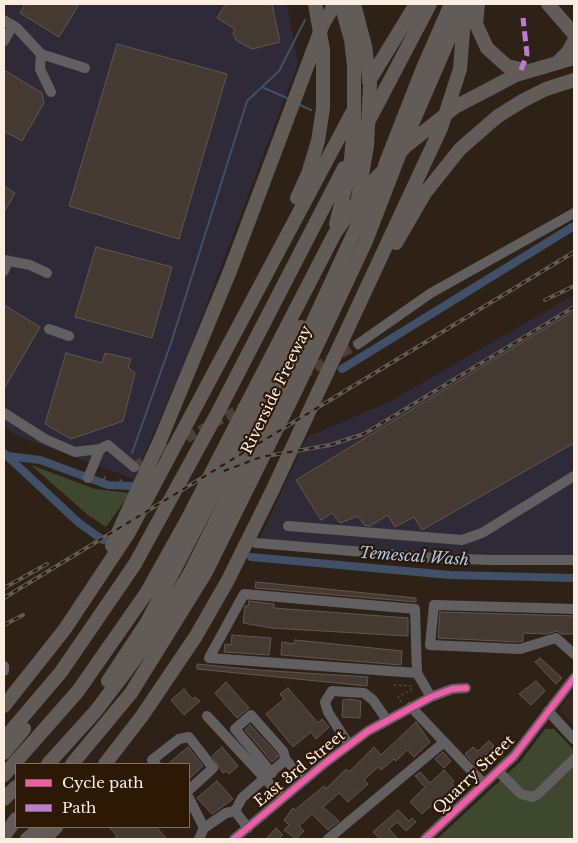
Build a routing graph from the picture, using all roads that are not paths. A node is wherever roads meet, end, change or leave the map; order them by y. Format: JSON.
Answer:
{"nodes":[{"id":1,"x":315,"y":4,"type":"edge"},
{"id":2,"x":335,"y":4,"type":"edge"},
{"id":3,"x":340,"y":4,"type":"edge"},
{"id":4,"x":354,"y":4,"type":"edge"},
{"id":5,"x":416,"y":4,"type":"edge"},
{"id":6,"x":430,"y":4,"type":"edge"},
{"id":7,"x":451,"y":4,"type":"edge"},
{"id":8,"x":465,"y":4,"type":"edge"},
{"id":9,"x":478,"y":4,"type":"edge"},
{"id":10,"x":548,"y":4,"type":"edge"},
{"id":11,"x":8,"y":23,"type":"edge"},
{"id":12,"x":574,"y":34,"type":"edge"},
{"id":13,"x":4,"y":41,"type":"edge"},
{"id":14,"x":574,"y":41,"type":"edge"},
{"id":15,"x":41,"y":54,"type":"junction"},
{"id":16,"x":574,"y":58,"type":"edge"},
{"id":17,"x":574,"y":67,"type":"edge"},
{"id":18,"x":85,"y":68,"type":"dead end"},
{"id":19,"x":574,"y":80,"type":"edge"},
{"id":20,"x":51,"y":92,"type":"dead end"},
{"id":21,"x":574,"y":213,"type":"edge"},
{"id":22,"x":5,"y":264,"type":"edge"},
{"id":23,"x":47,"y":273,"type":"dead end"},
{"id":24,"x":49,"y":330,"type":"dead end"},
{"id":25,"x":69,"y":336,"type":"dead end"},
{"id":26,"x":342,"y":343,"type":"junction"},
{"id":27,"x":358,"y":344,"type":"tunnel mouth"},
{"id":28,"x":228,"y":346,"type":"junction"},
{"id":29,"x":275,"y":367,"type":"junction"},
{"id":30,"x":290,"y":386,"type":"junction"},
{"id":31,"x":4,"y":413,"type":"edge"},
{"id":32,"x":100,"y":449,"type":"junction"},
{"id":33,"x":134,"y":467,"type":"dead end"},
{"id":34,"x":574,"y":476,"type":"edge"},
{"id":35,"x":88,"y":478,"type":"dead end"},
{"id":36,"x":288,"y":526,"type":"dead end"},
{"id":37,"x":256,"y":543,"type":"dead end"},
{"id":38,"x":574,"y":560,"type":"edge"},
{"id":39,"x":92,"y":589,"type":"junction"},
{"id":40,"x":574,"y":609,"type":"edge"},
{"id":41,"x":159,"y":625,"type":"junction"},
{"id":42,"x":574,"y":654,"type":"edge"},
{"id":43,"x":4,"y":666,"type":"edge"},
{"id":44,"x":4,"y":671,"type":"edge"},
{"id":45,"x":61,"y":672,"type":"junction"},
{"id":46,"x":417,"y":673,"type":"junction"},
{"id":47,"x":574,"y":678,"type":"edge"},
{"id":48,"x":466,"y":688,"type":"dead end"},
{"id":49,"x":81,"y":693,"type":"junction"},
{"id":50,"x":431,"y":697,"type":"junction"},
{"id":51,"x":4,"y":706,"type":"edge"},
{"id":52,"x":411,"y":707,"type":"junction"},
{"id":53,"x":548,"y":711,"type":"junction"},
{"id":54,"x":207,"y":716,"type":"dead end"},
{"id":55,"x":386,"y":720,"type":"junction"},
{"id":56,"x":4,"y":739,"type":"edge"},
{"id":57,"x":574,"y":739,"type":"edge"},
{"id":58,"x":443,"y":743,"type":"junction"},
{"id":59,"x":349,"y":745,"type":"junction"},
{"id":60,"x":4,"y":753,"type":"edge"},
{"id":61,"x":574,"y":759,"type":"edge"},
{"id":62,"x":286,"y":761,"type":"junction"},
{"id":63,"x":15,"y":763,"type":"edge"},
{"id":64,"x":15,"y":763,"type":"edge"},
{"id":65,"x":25,"y":763,"type":"edge"},
{"id":66,"x":39,"y":763,"type":"edge"},
{"id":67,"x":49,"y":763,"type":"edge"},
{"id":68,"x":73,"y":763,"type":"edge"},
{"id":69,"x":104,"y":763,"type":"edge"},
{"id":70,"x":155,"y":763,"type":"edge"},
{"id":71,"x":4,"y":770,"type":"edge"},
{"id":72,"x":498,"y":771,"type":"junction"},
{"id":73,"x":15,"y":773,"type":"edge"},
{"id":74,"x":4,"y":775,"type":"edge"},
{"id":75,"x":269,"y":776,"type":"junction"},
{"id":76,"x":304,"y":780,"type":"junction"},
{"id":77,"x":4,"y":784,"type":"edge"},
{"id":78,"x":484,"y":784,"type":"junction"},
{"id":79,"x":15,"y":788,"type":"edge"},
{"id":80,"x":190,"y":789,"type":"edge"},
{"id":81,"x":15,"y":797,"type":"edge"},
{"id":82,"x":283,"y":798,"type":"junction"},
{"id":83,"x":4,"y":799,"type":"edge"},
{"id":84,"x":190,"y":800,"type":"edge"},
{"id":85,"x":4,"y":807,"type":"edge"},
{"id":86,"x":235,"y":811,"type":"junction"},
{"id":87,"x":15,"y":819,"type":"edge"},
{"id":88,"x":15,"y":820,"type":"edge"},
{"id":89,"x":40,"y":828,"type":"edge"},
{"id":90,"x":55,"y":828,"type":"edge"},
{"id":91,"x":204,"y":828,"type":"junction"},
{"id":92,"x":248,"y":828,"type":"junction"},
{"id":93,"x":4,"y":829,"type":"edge"},
{"id":94,"x":4,"y":836,"type":"edge"},
{"id":95,"x":27,"y":839,"type":"edge"},
{"id":96,"x":44,"y":839,"type":"edge"},
{"id":97,"x":198,"y":839,"type":"edge"},
{"id":98,"x":234,"y":839,"type":"edge"},
{"id":99,"x":328,"y":839,"type":"edge"},
{"id":100,"x":425,"y":839,"type":"edge"}],
"edges":[{"from":1,"to":28,"type":"highway"},
{"from":2,"to":39,"type":"highway"},
{"from":3,"to":29,"type":"highway"},
{"from":4,"to":29,"type":"highway"},
{"from":5,"to":28,"type":"highway"},
{"from":6,"to":45,"type":"highway"},
{"from":7,"to":30,"type":"highway"},
{"from":8,"to":26,"type":"highway"},
{"from":8,"to":30,"type":"highway","name":"Riverside Freeway"},
{"from":9,"to":14,"type":"highway"},
{"from":10,"to":12,"type":"highway"},
{"from":11,"to":13,"type":"street"},
{"from":11,"to":15,"type":"street"},
{"from":15,"to":18,"type":"street"},
{"from":15,"to":20,"type":"street"},
{"from":16,"to":49,"type":"highway"},
{"from":17,"to":49,"type":"highway"},
{"from":19,"to":26,"type":"highway"},
{"from":21,"to":27,"type":"street"},
{"from":22,"to":23,"type":"street"},
{"from":24,"to":25,"type":"street"},
{"from":26,"to":69,"type":"highway"},
{"from":28,"to":39,"type":"highway"},
{"from":29,"to":41,"type":"highway"},
{"from":29,"to":71,"type":"highway"},
{"from":30,"to":41,"type":"highway","name":"Riverside Freeway"},
{"from":31,"to":32,"type":"street"},
{"from":32,"to":33,"type":"street"},
{"from":32,"to":35,"type":"street"},
{"from":34,"to":36,"type":"street"},
{"from":37,"to":38,"type":"street"},
{"from":39,"to":51,"type":"highway"},
{"from":40,"to":42,"type":"street"},
{"from":41,"to":66,"type":"highway"},
{"from":41,"to":67,"type":"highway"},
{"from":41,"to":68,"type":"highway","name":"Riverside Freeway"},
{"from":43,"to":44,"type":"street"},
{"from":45,"to":56,"type":"highway"},
{"from":45,"to":60,"type":"highway"},
{"from":46,"to":46,"type":"street"},
{"from":46,"to":50,"type":"street"},
{"from":47,"to":53,"type":"street","name":"Quarry Street"},
{"from":48,"to":50,"type":"street","name":"East 3rd Street"},
{"from":49,"to":63,"type":"highway"},
{"from":49,"to":65,"type":"highway"},
{"from":50,"to":52,"type":"street","name":"East 3rd Street"},
{"from":52,"to":55,"type":"street","name":"East 3rd Street"},
{"from":52,"to":58,"type":"street"},
{"from":53,"to":57,"type":"street"},
{"from":53,"to":72,"type":"street","name":"Quarry Street"},
{"from":54,"to":75,"type":"street"},
{"from":55,"to":59,"type":"street","name":"East 3rd Street"},
{"from":55,"to":59,"type":"street"},
{"from":58,"to":78,"type":"street"},
{"from":58,"to":99,"type":"street"},
{"from":59,"to":76,"type":"street","name":"East 3rd Street"},
{"from":61,"to":72,"type":"street"},
{"from":62,"to":75,"type":"street"},
{"from":62,"to":75,"type":"street"},
{"from":62,"to":76,"type":"street"},
{"from":64,"to":74,"type":"highway"},
{"from":70,"to":80,"type":"street"},
{"from":72,"to":78,"type":"street","name":"Quarry Street"},
{"from":73,"to":77,"type":"highway"},
{"from":75,"to":82,"type":"street"},
{"from":75,"to":86,"type":"street"},
{"from":76,"to":82,"type":"street","name":"East 3rd Street"},
{"from":78,"to":100,"type":"street","name":"Quarry Street"},
{"from":79,"to":83,"type":"highway"},
{"from":81,"to":85,"type":"highway"},
{"from":82,"to":92,"type":"street","name":"East 3rd Street"},
{"from":84,"to":91,"type":"street"},
{"from":86,"to":91,"type":"street"},
{"from":86,"to":92,"type":"street"},
{"from":87,"to":93,"type":"highway"},
{"from":88,"to":94,"type":"highway"},
{"from":89,"to":95,"type":"highway"},
{"from":90,"to":96,"type":"highway"},
{"from":91,"to":97,"type":"street"},
{"from":92,"to":98,"type":"street","name":"East 3rd Street"}]}
